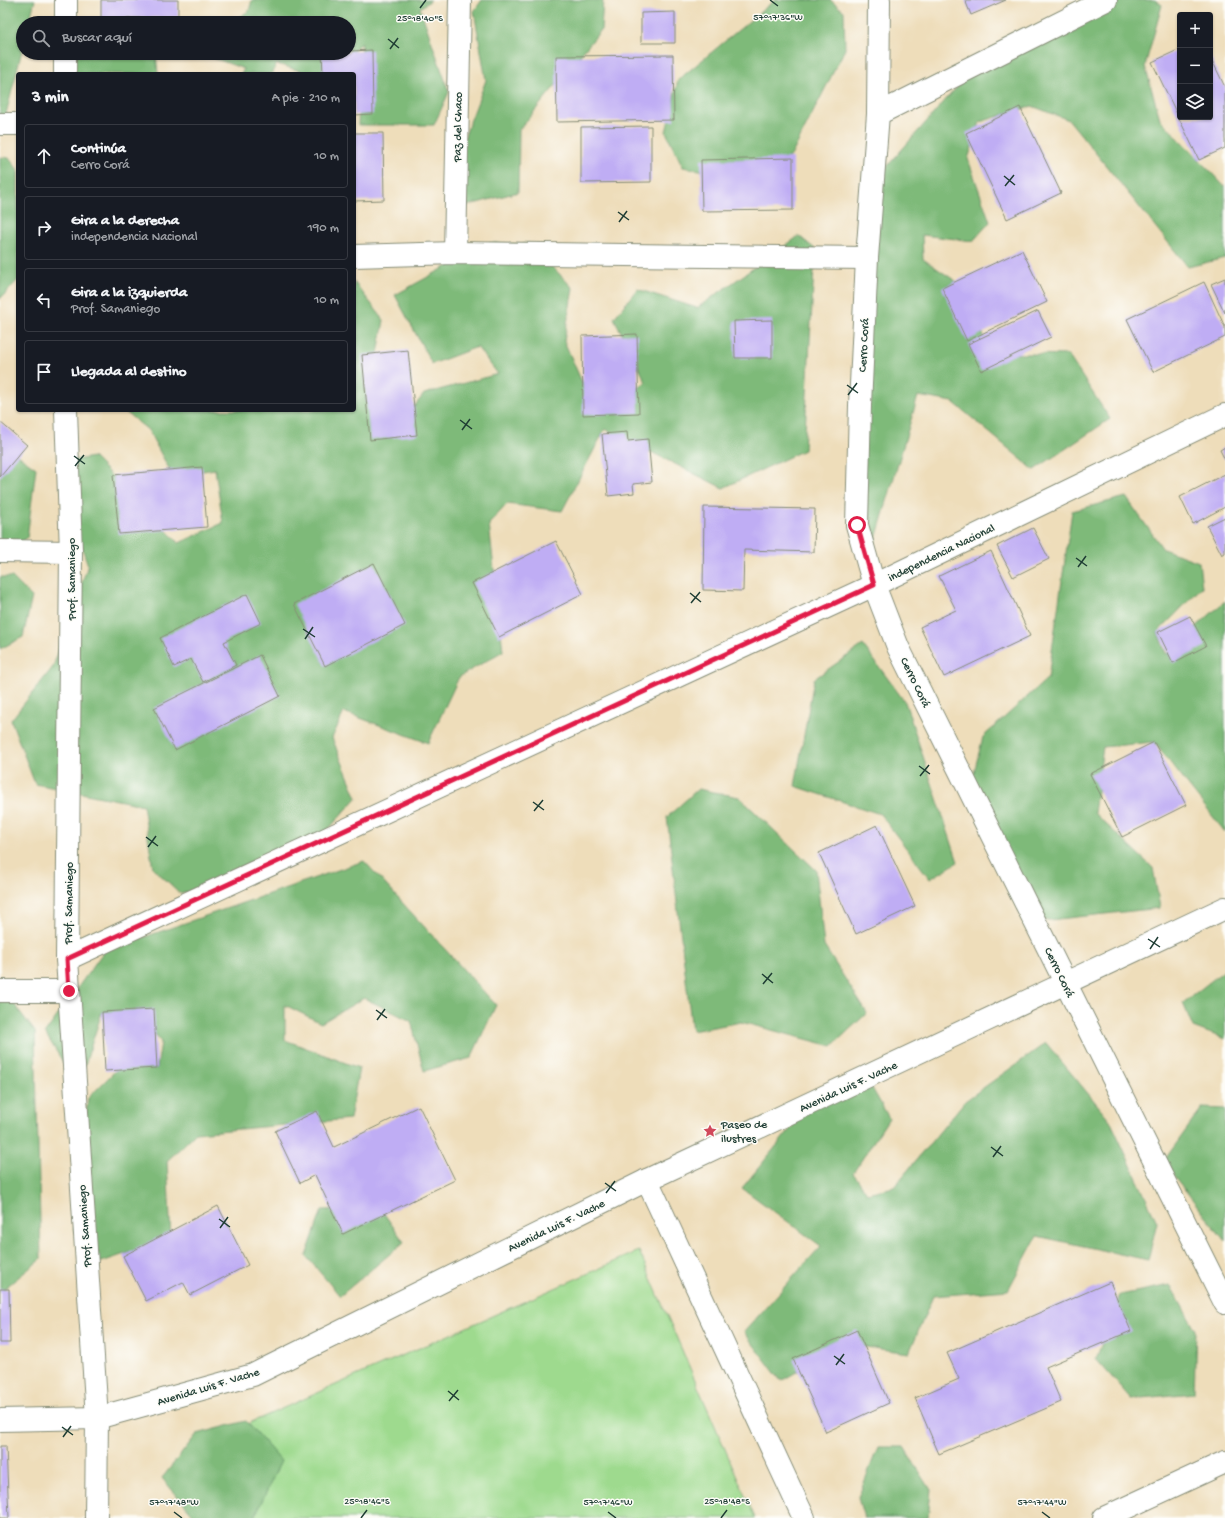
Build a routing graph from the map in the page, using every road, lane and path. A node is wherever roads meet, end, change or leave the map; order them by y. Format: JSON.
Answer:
{"nodes":[{"id":1,"x":66,"y":0,"type":"edge"},
{"id":2,"x":460,"y":0,"type":"edge"},
{"id":3,"x":879,"y":0,"type":"edge"},
{"id":4,"x":1106,"y":0,"type":"edge"},
{"id":5,"x":66,"y":16,"type":"edge"},
{"id":6,"x":65,"y":60,"type":"edge"},
{"id":7,"x":65,"y":72,"type":"edge"},
{"id":8,"x":878,"y":114,"type":"junction"},
{"id":9,"x":0,"y":124,"type":"edge"},
{"id":10,"x":16,"y":124,"type":"edge"},
{"id":11,"x":455,"y":253,"type":"junction"},
{"id":12,"x":356,"y":256,"type":"edge"},
{"id":13,"x":867,"y":258,"type":"junction"},
{"id":14,"x":66,"y":412,"type":"edge"},
{"id":15,"x":1225,"y":415,"type":"edge"},
{"id":16,"x":0,"y":550,"type":"edge"},
{"id":17,"x":71,"y":552,"type":"junction"},
{"id":18,"x":874,"y":585,"type":"junction"},
{"id":19,"x":1225,"y":908,"type":"edge"},
{"id":20,"x":67,"y":959,"type":"junction"},
{"id":21,"x":1066,"y":984,"type":"junction"},
{"id":22,"x":0,"y":991,"type":"edge"},
{"id":23,"x":69,"y":991,"type":"junction"},
{"id":24,"x":647,"y":1180,"type":"junction"},
{"id":25,"x":1225,"y":1303,"type":"edge"},
{"id":26,"x":97,"y":1418,"type":"junction"},
{"id":27,"x":0,"y":1420,"type":"edge"},
{"id":28,"x":1225,"y":1462,"type":"edge"},
{"id":29,"x":96,"y":1518,"type":"edge"},
{"id":30,"x":804,"y":1518,"type":"edge"},
{"id":31,"x":1104,"y":1518,"type":"edge"}],
"edges":[{"from":1,"to":5,"type":"street"},
{"from":2,"to":11,"type":"street","name":"Paz del Chaco"},
{"from":3,"to":8,"type":"street","name":"Cerro Corá"},
{"from":4,"to":8,"type":"street"},
{"from":6,"to":7,"type":"street"},
{"from":8,"to":13,"type":"street","name":"Cerro Corá"},
{"from":9,"to":10,"type":"street"},
{"from":11,"to":12,"type":"street"},
{"from":11,"to":13,"type":"street"},
{"from":13,"to":18,"type":"street","name":"Cerro Corá"},
{"from":14,"to":17,"type":"street","name":"Prof. Samaniego"},
{"from":15,"to":18,"type":"street","name":"independencia Nacional"},
{"from":16,"to":17,"type":"street"},
{"from":17,"to":20,"type":"street","name":"Prof. Samaniego"},
{"from":18,"to":20,"type":"street","name":"independencia Nacional"},
{"from":18,"to":21,"type":"street","name":"Cerro Corá"},
{"from":19,"to":21,"type":"street","name":"Avenida Luis F. Vache"},
{"from":20,"to":23,"type":"street","name":"Prof. Samaniego"},
{"from":21,"to":24,"type":"street","name":"Avenida Luis F. Vache"},
{"from":21,"to":25,"type":"street","name":"Cerro Corá"},
{"from":22,"to":23,"type":"street"},
{"from":23,"to":26,"type":"street","name":"Prof. Samaniego"},
{"from":24,"to":26,"type":"street","name":"Avenida Luis F. Vache"},
{"from":24,"to":30,"type":"street"},
{"from":26,"to":27,"type":"street","name":"Avenida Luis F. Vache"},
{"from":26,"to":29,"type":"street","name":"Prof. Samaniego"},
{"from":28,"to":31,"type":"street"}]}
